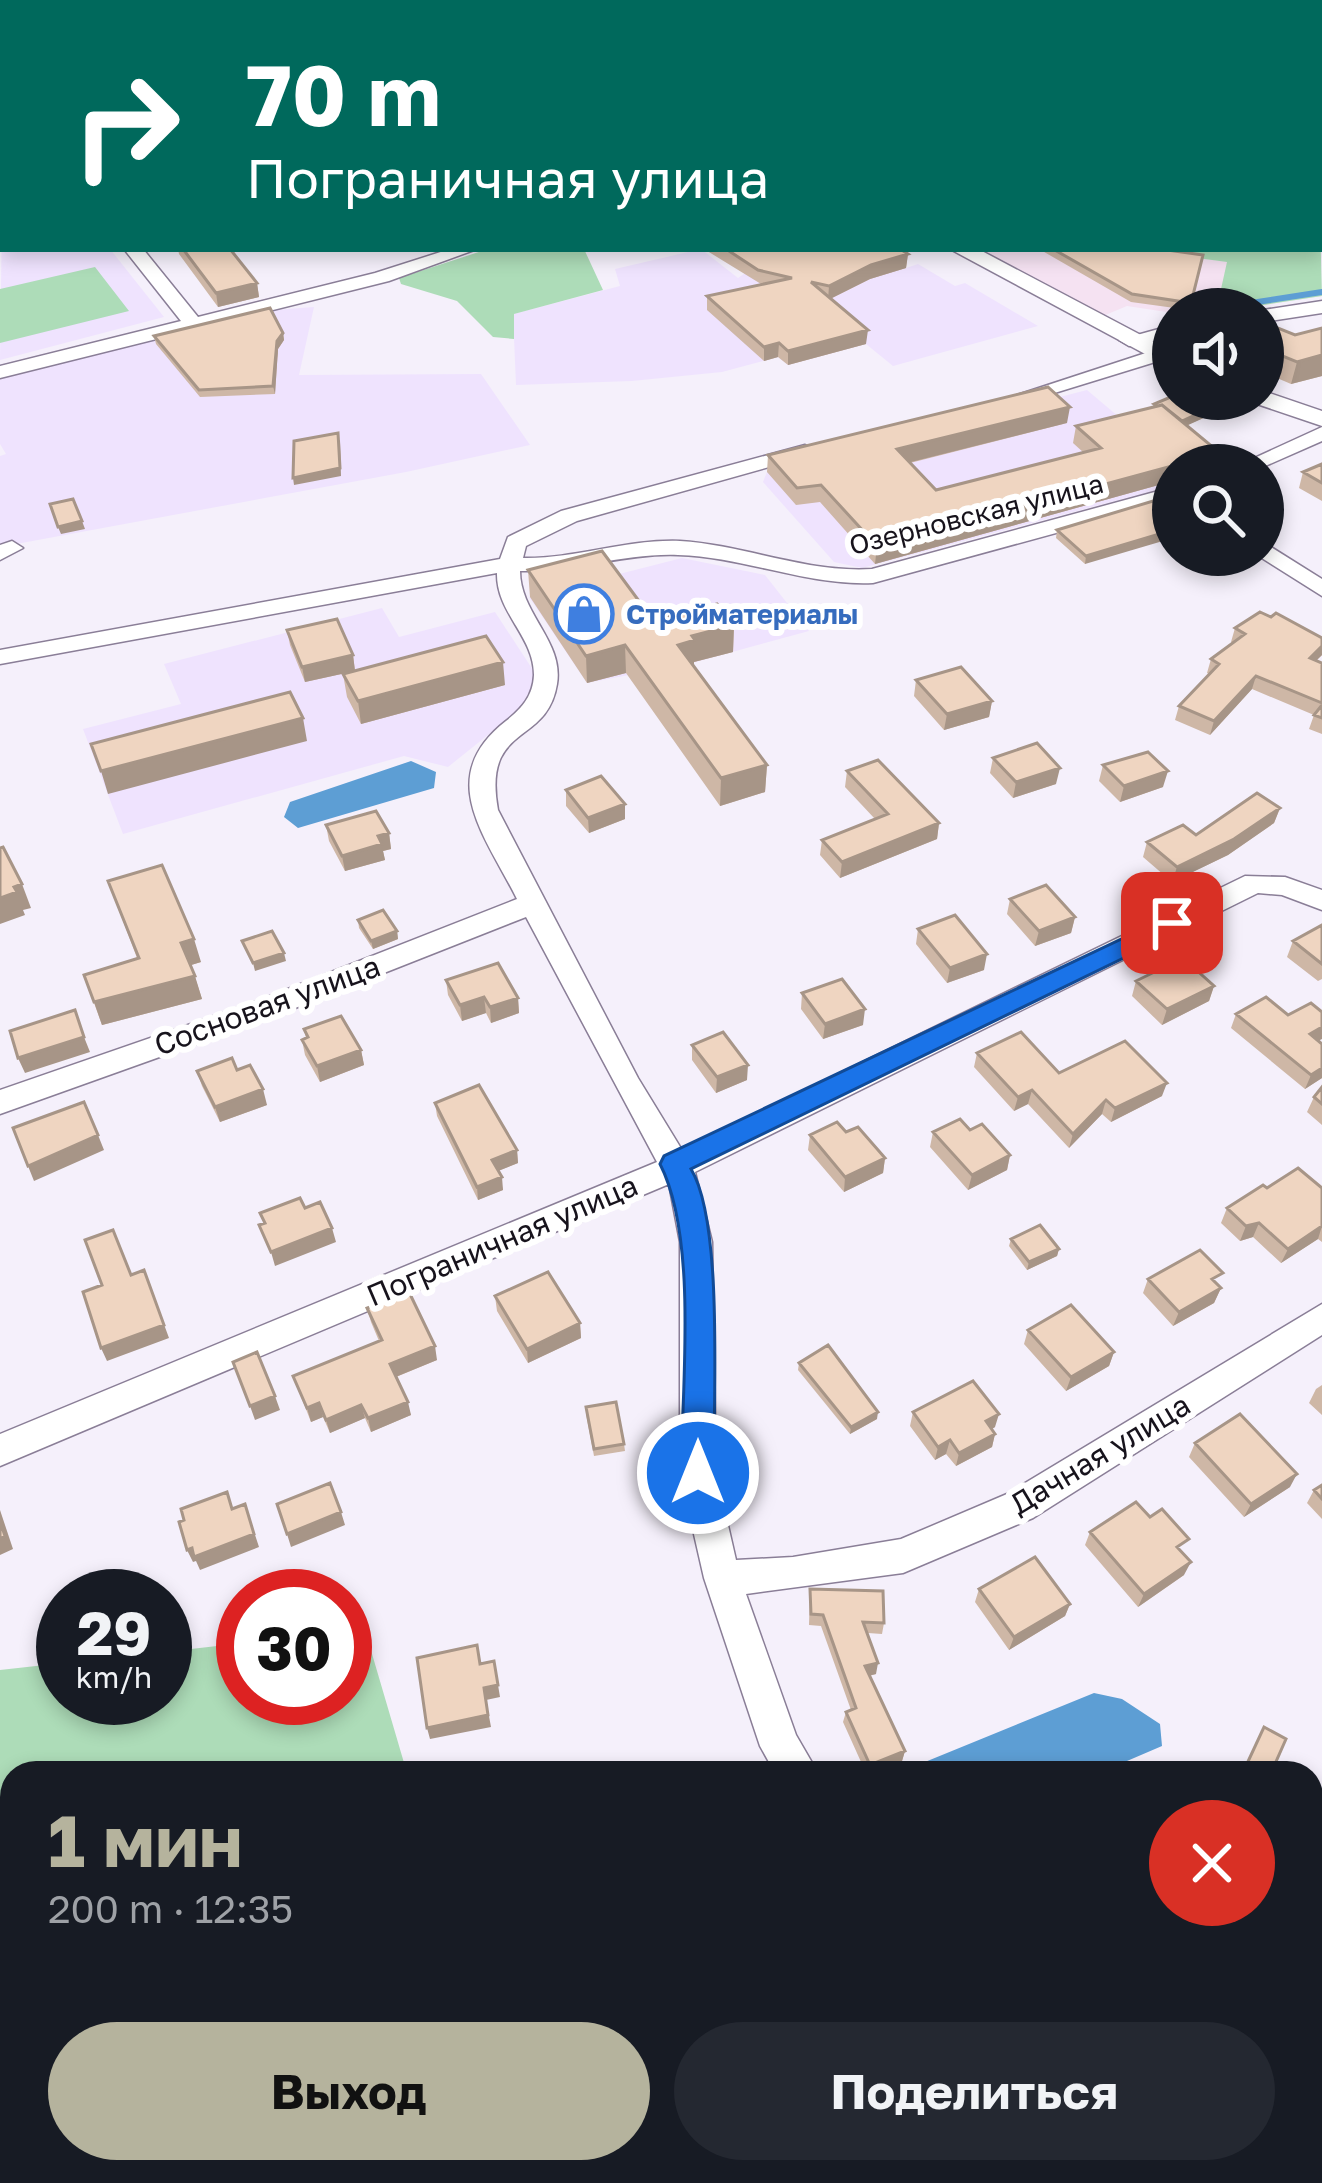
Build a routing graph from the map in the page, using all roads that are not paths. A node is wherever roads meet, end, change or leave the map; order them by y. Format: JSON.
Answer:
{"nodes":[{"id":1,"x":135,"y":252,"type":"edge"},
{"id":2,"x":459,"y":252,"type":"edge"},
{"id":3,"x":967,"y":252,"type":"edge"},
{"id":4,"x":1322,"y":307,"type":"edge"},
{"id":5,"x":1284,"y":313,"type":"edge"},
{"id":6,"x":192,"y":322,"type":"junction"},
{"id":7,"x":1152,"y":335,"type":"edge"},
{"id":8,"x":1129,"y":340,"type":"junction"},
{"id":9,"x":1152,"y":352,"type":"edge"},
{"id":10,"x":1152,"y":363,"type":"edge"},
{"id":11,"x":0,"y":372,"type":"edge"},
{"id":12,"x":1284,"y":405,"type":"edge"},
{"id":13,"x":984,"y":406,"type":"edge"},
{"id":14,"x":1322,"y":419,"type":"edge"},
{"id":15,"x":1322,"y":433,"type":"edge"},
{"id":16,"x":823,"y":446,"type":"edge"},
{"id":17,"x":1284,"y":450,"type":"edge"},
{"id":18,"x":1152,"y":500,"type":"edge"},
{"id":19,"x":1284,"y":563,"type":"edge"},
{"id":20,"x":508,"y":564,"type":"junction"},
{"id":21,"x":1322,"y":589,"type":"edge"},
{"id":22,"x":0,"y":657,"type":"edge"},
{"id":23,"x":1322,"y":900,"type":"edge"},
{"id":24,"x":532,"y":904,"type":"junction"},
{"id":25,"x":0,"y":1102,"type":"edge"},
{"id":26,"x":674,"y":1164,"type":"junction"},
{"id":27,"x":1322,"y":1318,"type":"edge"},
{"id":28,"x":0,"y":1450,"type":"edge"},
{"id":29,"x":722,"y":1578,"type":"junction"},
{"id":30,"x":790,"y":1761,"type":"edge"}],
"edges":[{"from":1,"to":6,"type":"street"},
{"from":2,"to":6,"type":"street"},
{"from":3,"to":8,"type":"street"},
{"from":4,"to":5,"type":"street"},
{"from":6,"to":11,"type":"street"},
{"from":7,"to":8,"type":"street"},
{"from":8,"to":9,"type":"street"},
{"from":10,"to":13,"type":"street"},
{"from":12,"to":14,"type":"street"},
{"from":15,"to":17,"type":"street"},
{"from":16,"to":20,"type":"street"},
{"from":18,"to":20,"type":"street","name":"Озерновская улица"},
{"from":19,"to":21,"type":"street"},
{"from":20,"to":22,"type":"street","name":"Озерновская улица"},
{"from":20,"to":24,"type":"street"},
{"from":23,"to":26,"type":"street","name":"Пограничная улица"},
{"from":24,"to":25,"type":"street","name":"Сосновая улица"},
{"from":24,"to":26,"type":"street"},
{"from":26,"to":28,"type":"street","name":"Пограничная улица"},
{"from":26,"to":29,"type":"street"},
{"from":27,"to":29,"type":"street","name":"Дачная улица"},
{"from":29,"to":30,"type":"street"}]}
